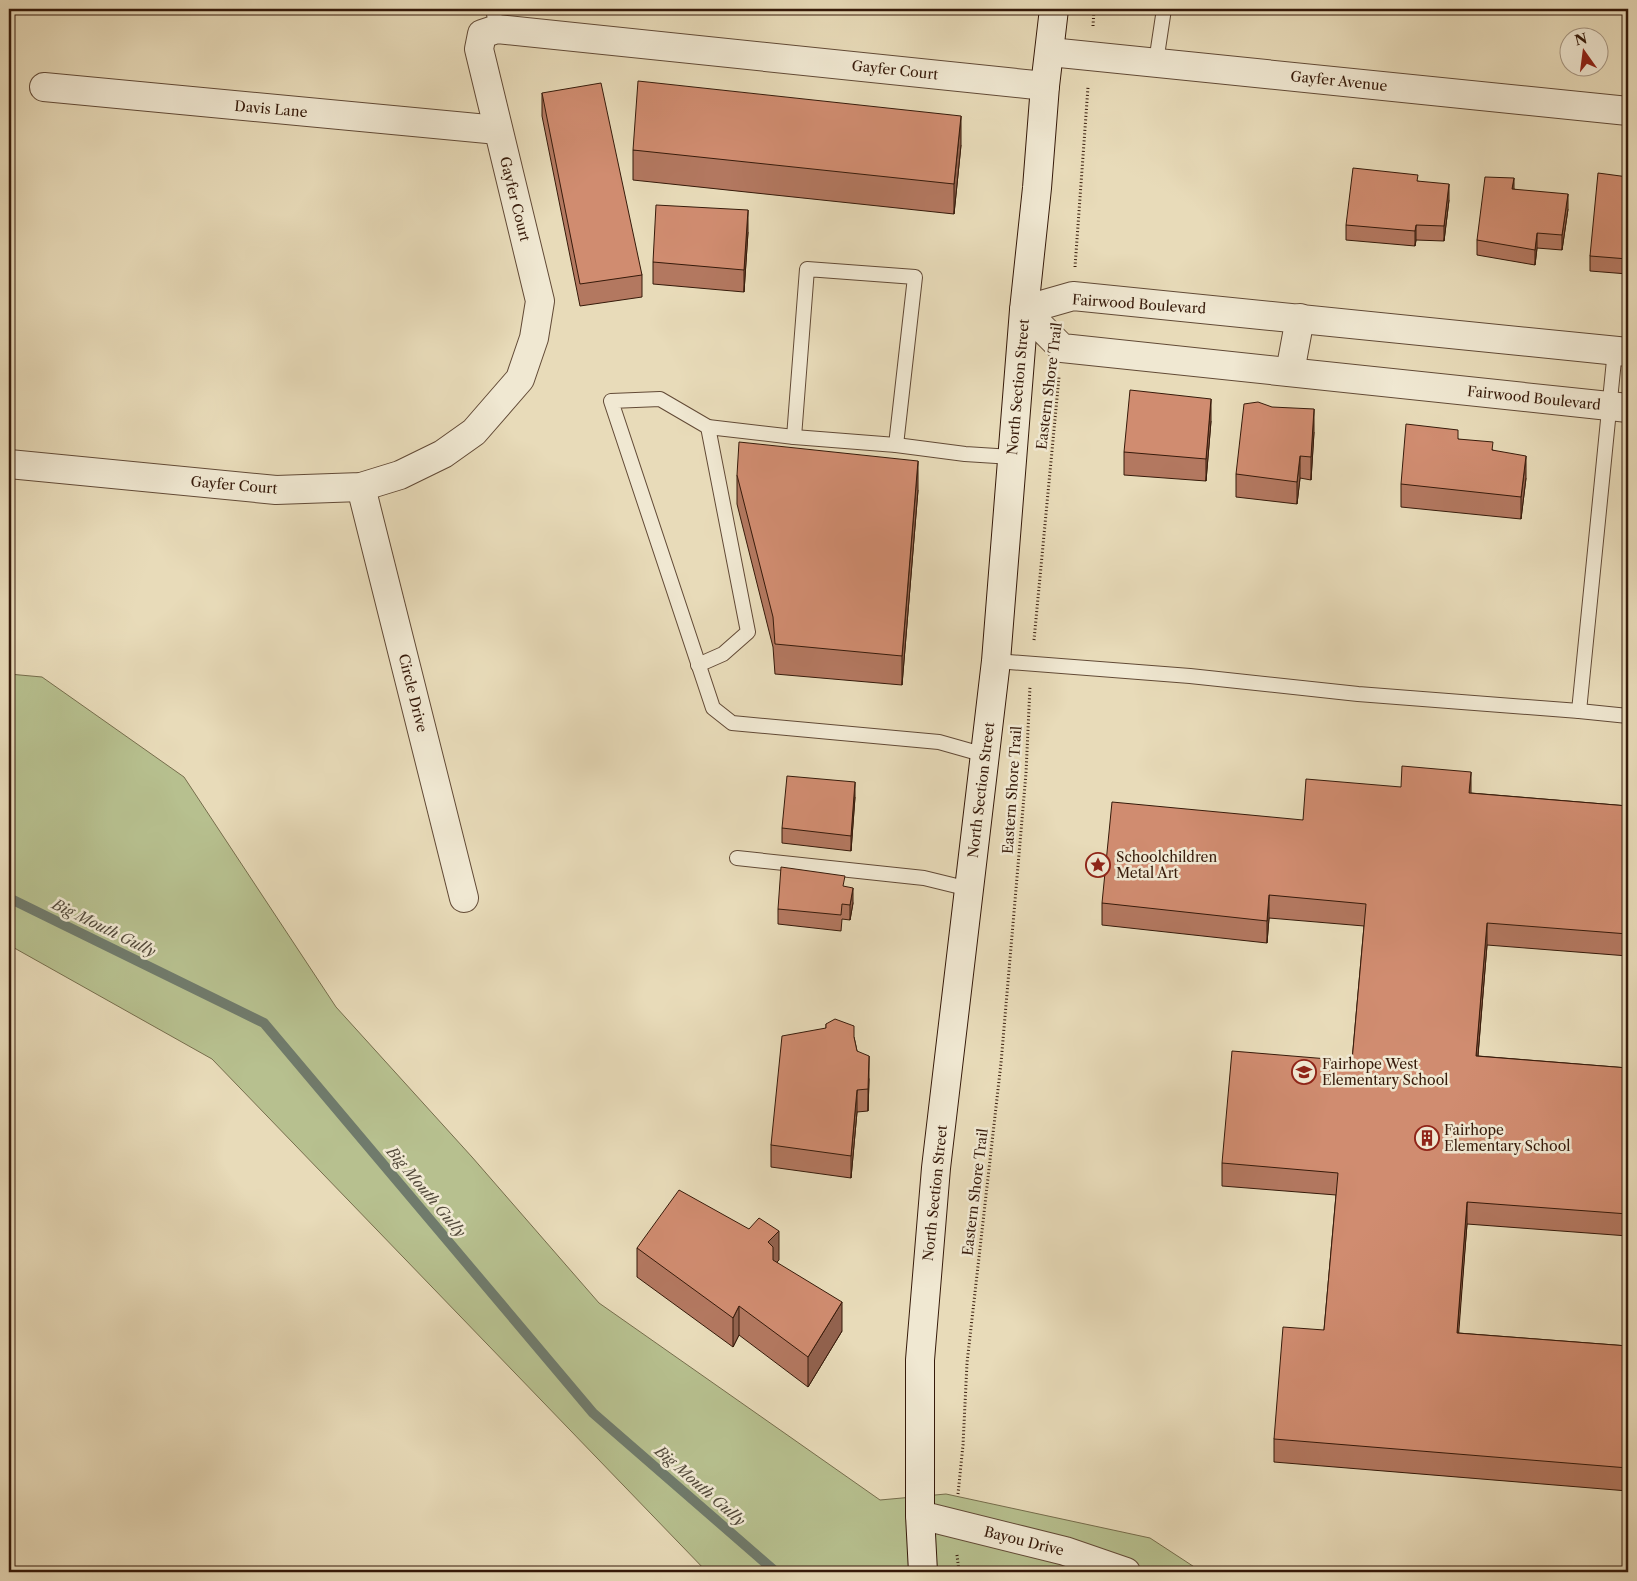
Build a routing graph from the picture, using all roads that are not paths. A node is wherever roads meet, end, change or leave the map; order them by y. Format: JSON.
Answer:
{"nodes":[{"id":1,"x":1054,"y":9,"type":"edge"},
{"id":2,"x":1164,"y":9,"type":"edge"},
{"id":3,"x":495,"y":19,"type":"edge"},
{"id":4,"x":1050,"y":52,"type":"junction"},
{"id":5,"x":1156,"y":62,"type":"junction"},
{"id":6,"x":1045,"y":86,"type":"junction"},
{"id":7,"x":44,"y":88,"type":"dead end"},
{"id":8,"x":1628,"y":111,"type":"edge"},
{"id":9,"x":498,"y":130,"type":"junction"},
{"id":10,"x":1024,"y":310,"type":"junction"},
{"id":11,"x":1300,"y":318,"type":"junction"},
{"id":12,"x":1621,"y":351,"type":"edge"},
{"id":13,"x":1290,"y":372,"type":"junction"},
{"id":14,"x":1618,"y":407,"type":"edge"},
{"id":15,"x":708,"y":427,"type":"junction"},
{"id":16,"x":794,"y":437,"type":"junction"},
{"id":17,"x":896,"y":446,"type":"junction"},
{"id":18,"x":1012,"y":457,"type":"junction"},
{"id":19,"x":9,"y":464,"type":"edge"},
{"id":20,"x":361,"y":488,"type":"junction"},
{"id":21,"x":996,"y":661,"type":"junction"},
{"id":22,"x":698,"y":665,"type":"junction"},
{"id":23,"x":1579,"y":711,"type":"junction"},
{"id":24,"x":1628,"y":716,"type":"edge"},
{"id":25,"x":985,"y":756,"type":"junction"},
{"id":26,"x":737,"y":858,"type":"dead end"},
{"id":27,"x":969,"y":889,"type":"junction"},
{"id":28,"x":464,"y":898,"type":"dead end"},
{"id":29,"x":920,"y":1515,"type":"junction"},
{"id":30,"x":923,"y":1572,"type":"edge"},
{"id":31,"x":1126,"y":1572,"type":"edge"}],
"edges":[{"from":1,"to":4,"type":"street","name":"North Section Street"},
{"from":2,"to":5,"type":"lane"},
{"from":3,"to":6,"type":"street","name":"Gayfer Court"},
{"from":3,"to":9,"type":"street","name":"Gayfer Court"},
{"from":4,"to":5,"type":"street","name":"Gayfer Avenue"},
{"from":4,"to":6,"type":"street","name":"North Section Street"},
{"from":5,"to":8,"type":"street","name":"Gayfer Avenue"},
{"from":6,"to":10,"type":"street","name":"North Section Street"},
{"from":7,"to":9,"type":"street","name":"Davis Lane"},
{"from":9,"to":20,"type":"street","name":"Gayfer Court"},
{"from":10,"to":11,"type":"street","name":"Fairwood Boulevard"},
{"from":10,"to":13,"type":"street","name":"Fairwood Boulevard"},
{"from":10,"to":18,"type":"street","name":"North Section Street"},
{"from":11,"to":12,"type":"street","name":"Fairwood Boulevard"},
{"from":11,"to":13,"type":"street"},
{"from":12,"to":14,"type":"lane"},
{"from":13,"to":14,"type":"street","name":"Fairwood Boulevard"},
{"from":14,"to":23,"type":"lane"},
{"from":15,"to":16,"type":"lane"},
{"from":15,"to":22,"type":"lane"},
{"from":15,"to":22,"type":"lane"},
{"from":16,"to":17,"type":"lane"},
{"from":16,"to":17,"type":"lane"},
{"from":17,"to":18,"type":"lane"},
{"from":18,"to":21,"type":"street","name":"North Section Street"},
{"from":19,"to":20,"type":"street","name":"Gayfer Court"},
{"from":20,"to":28,"type":"street","name":"Circle Drive"},
{"from":21,"to":23,"type":"lane"},
{"from":21,"to":25,"type":"street","name":"North Section Street"},
{"from":22,"to":25,"type":"lane"},
{"from":23,"to":24,"type":"lane"},
{"from":25,"to":27,"type":"street","name":"North Section Street"},
{"from":26,"to":27,"type":"lane"},
{"from":27,"to":29,"type":"street","name":"North Section Street"},
{"from":29,"to":30,"type":"street","name":"North Section Street"},
{"from":29,"to":31,"type":"street","name":"Bayou Drive"}]}
